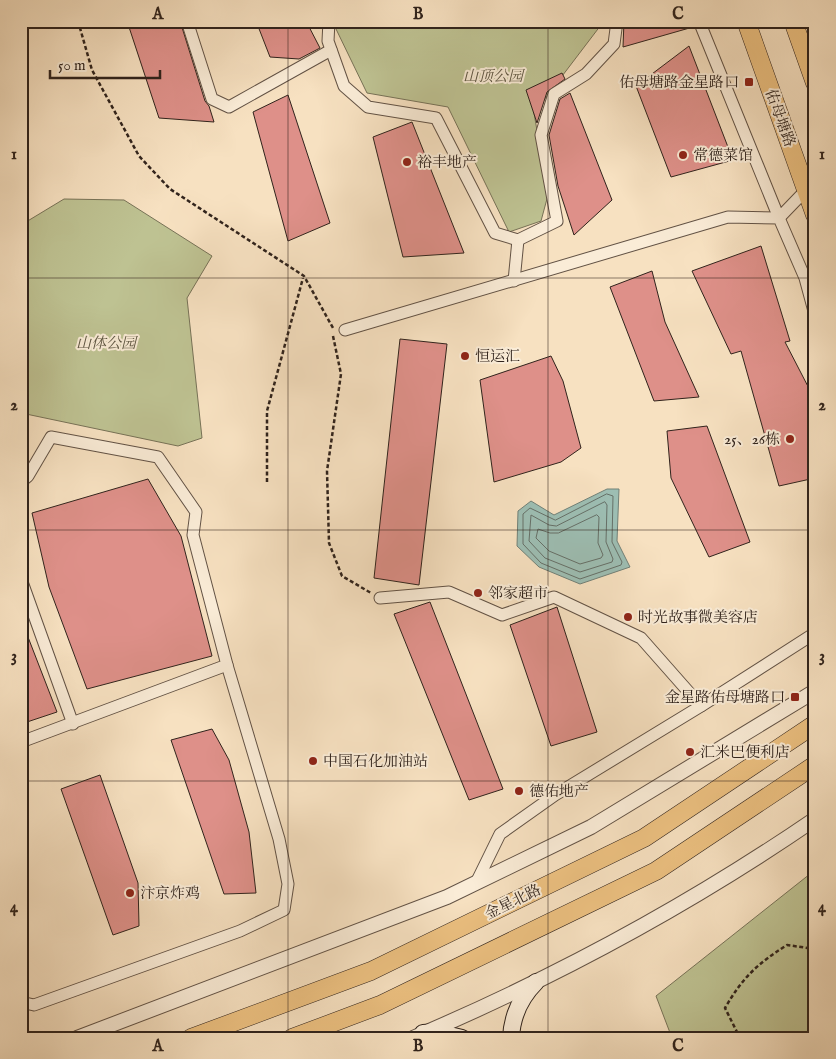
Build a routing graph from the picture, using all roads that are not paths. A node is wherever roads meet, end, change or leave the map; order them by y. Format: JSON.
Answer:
{"nodes":[{"id":1,"x":187,"y":21,"type":"edge"},
{"id":2,"x":329,"y":21,"type":"edge"},
{"id":3,"x":617,"y":21,"type":"edge"},
{"id":4,"x":699,"y":21,"type":"edge"},
{"id":5,"x":746,"y":21,"type":"edge"},
{"id":6,"x":793,"y":21,"type":"edge"},
{"id":7,"x":331,"y":50,"type":"junction"},
{"id":8,"x":815,"y":83,"type":"edge"},
{"id":9,"x":806,"y":190,"type":"junction"},
{"id":10,"x":815,"y":215,"type":"edge"},
{"id":11,"x":779,"y":218,"type":"junction"},
{"id":12,"x":518,"y":240,"type":"junction"},
{"id":13,"x":514,"y":281,"type":"junction"},
{"id":14,"x":815,"y":315,"type":"edge"},
{"id":15,"x":345,"y":330,"type":"road end"},
{"id":16,"x":21,"y":482,"type":"edge"},
{"id":17,"x":21,"y":579,"type":"edge"},
{"id":18,"x":380,"y":598,"type":"road end"},
{"id":19,"x":815,"y":633,"type":"edge"},
{"id":20,"x":227,"y":665,"type":"junction"},
{"id":21,"x":815,"y":691,"type":"edge"},
{"id":22,"x":701,"y":706,"type":"junction"},
{"id":23,"x":73,"y":724,"type":"junction"},
{"id":24,"x":815,"y":724,"type":"edge"},
{"id":25,"x":21,"y":742,"type":"edge"},
{"id":26,"x":815,"y":765,"type":"edge"},
{"id":27,"x":815,"y":819,"type":"edge"},
{"id":28,"x":476,"y":883,"type":"junction"},
{"id":29,"x":536,"y":982,"type":"junction"},
{"id":30,"x":21,"y":1002,"type":"edge"},
{"id":31,"x":418,"y":1036,"type":"edge"},
{"id":32,"x":77,"y":1038,"type":"edge"},
{"id":33,"x":191,"y":1038,"type":"edge"},
{"id":34,"x":292,"y":1038,"type":"edge"},
{"id":35,"x":462,"y":1038,"type":"edge"},
{"id":36,"x":511,"y":1038,"type":"edge"}],
"edges":[{"from":1,"to":7,"type":"street"},
{"from":2,"to":7,"type":"street"},
{"from":3,"to":12,"type":"street"},
{"from":4,"to":11,"type":"street"},
{"from":5,"to":9,"type":"main road","name":"佑母塘路"},
{"from":6,"to":8,"type":"main road"},
{"from":7,"to":12,"type":"street"},
{"from":9,"to":10,"type":"main road","name":"佑母塘路"},
{"from":9,"to":11,"type":"street"},
{"from":11,"to":13,"type":"street"},
{"from":11,"to":14,"type":"street"},
{"from":12,"to":13,"type":"street"},
{"from":13,"to":15,"type":"street"},
{"from":16,"to":20,"type":"street"},
{"from":17,"to":23,"type":"street"},
{"from":18,"to":22,"type":"street"},
{"from":19,"to":22,"type":"street"},
{"from":20,"to":23,"type":"street"},
{"from":20,"to":30,"type":"street"},
{"from":21,"to":28,"type":"street"},
{"from":22,"to":28,"type":"street"},
{"from":23,"to":25,"type":"street"},
{"from":24,"to":33,"type":"main road","name":"金星北路"},
{"from":26,"to":34,"type":"main road"},
{"from":27,"to":29,"type":"street"},
{"from":28,"to":32,"type":"street"},
{"from":29,"to":31,"type":"street"},
{"from":29,"to":36,"type":"main road"},
{"from":31,"to":35,"type":"main road"}]}
